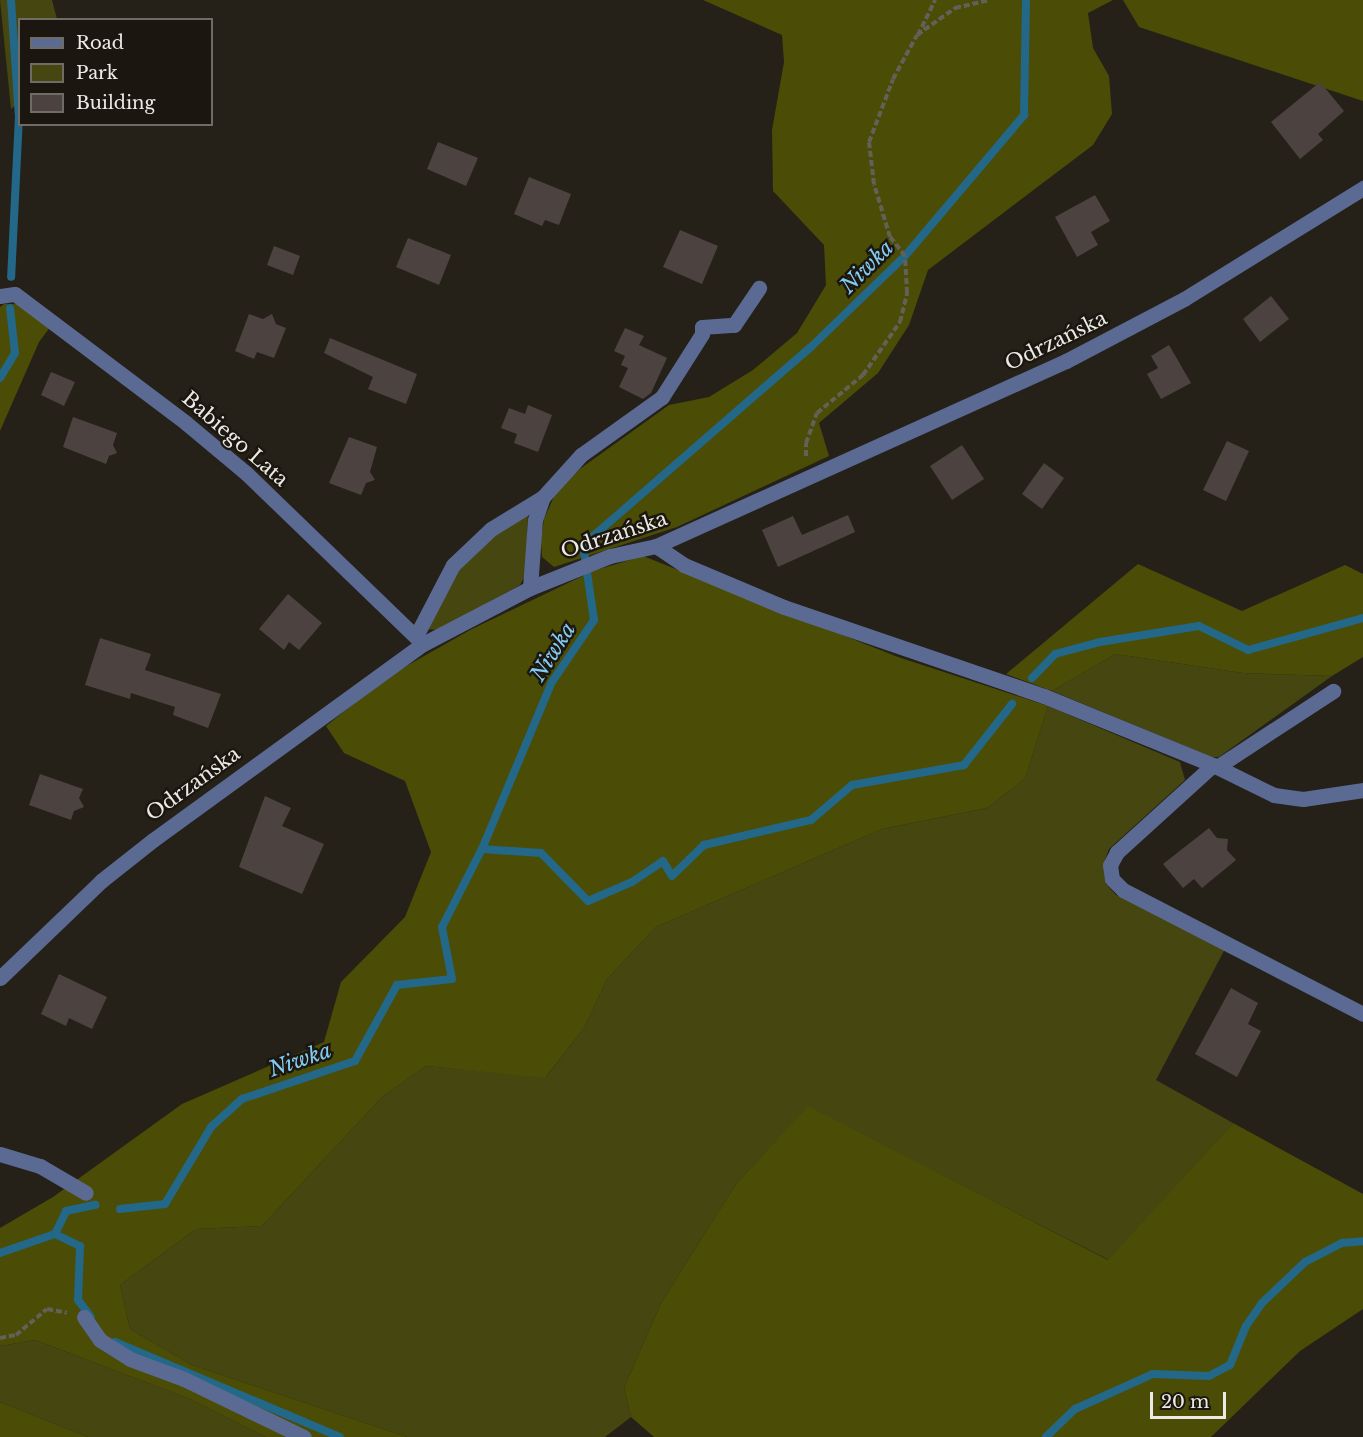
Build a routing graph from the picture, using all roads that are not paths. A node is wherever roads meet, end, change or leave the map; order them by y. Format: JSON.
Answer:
{"nodes":[{"id":1,"x":1363,"y":188,"type":"edge"},
{"id":2,"x":759,"y":288,"type":"dead end"},
{"id":3,"x":11,"y":290,"type":"edge"},
{"id":4,"x":543,"y":497,"type":"junction"},
{"id":5,"x":656,"y":546,"type":"junction"},
{"id":6,"x":530,"y":588,"type":"junction"},
{"id":7,"x":419,"y":640,"type":"junction"},
{"id":8,"x":1333,"y":691,"type":"dead end"},
{"id":9,"x":1215,"y":766,"type":"junction"},
{"id":10,"x":1363,"y":790,"type":"edge"},
{"id":11,"x":0,"y":978,"type":"edge"},
{"id":12,"x":1363,"y":1014,"type":"edge"},
{"id":13,"x":0,"y":1154,"type":"edge"},
{"id":14,"x":87,"y":1193,"type":"dead end"},
{"id":15,"x":84,"y":1317,"type":"road end"},
{"id":16,"x":304,"y":1437,"type":"edge"}],
"edges":[{"from":1,"to":5,"type":"street","name":"Odrzańska"},
{"from":2,"to":4,"type":"street"},
{"from":3,"to":7,"type":"street","name":"Babiego Lata"},
{"from":4,"to":6,"type":"street"},
{"from":4,"to":7,"type":"street"},
{"from":5,"to":6,"type":"street","name":"Odrzańska"},
{"from":5,"to":9,"type":"street"},
{"from":6,"to":7,"type":"street","name":"Odrzańska"},
{"from":7,"to":11,"type":"street","name":"Odrzańska"},
{"from":8,"to":9,"type":"street"},
{"from":9,"to":10,"type":"street"},
{"from":9,"to":12,"type":"street"},
{"from":13,"to":14,"type":"street"},
{"from":15,"to":16,"type":"street"}]}
